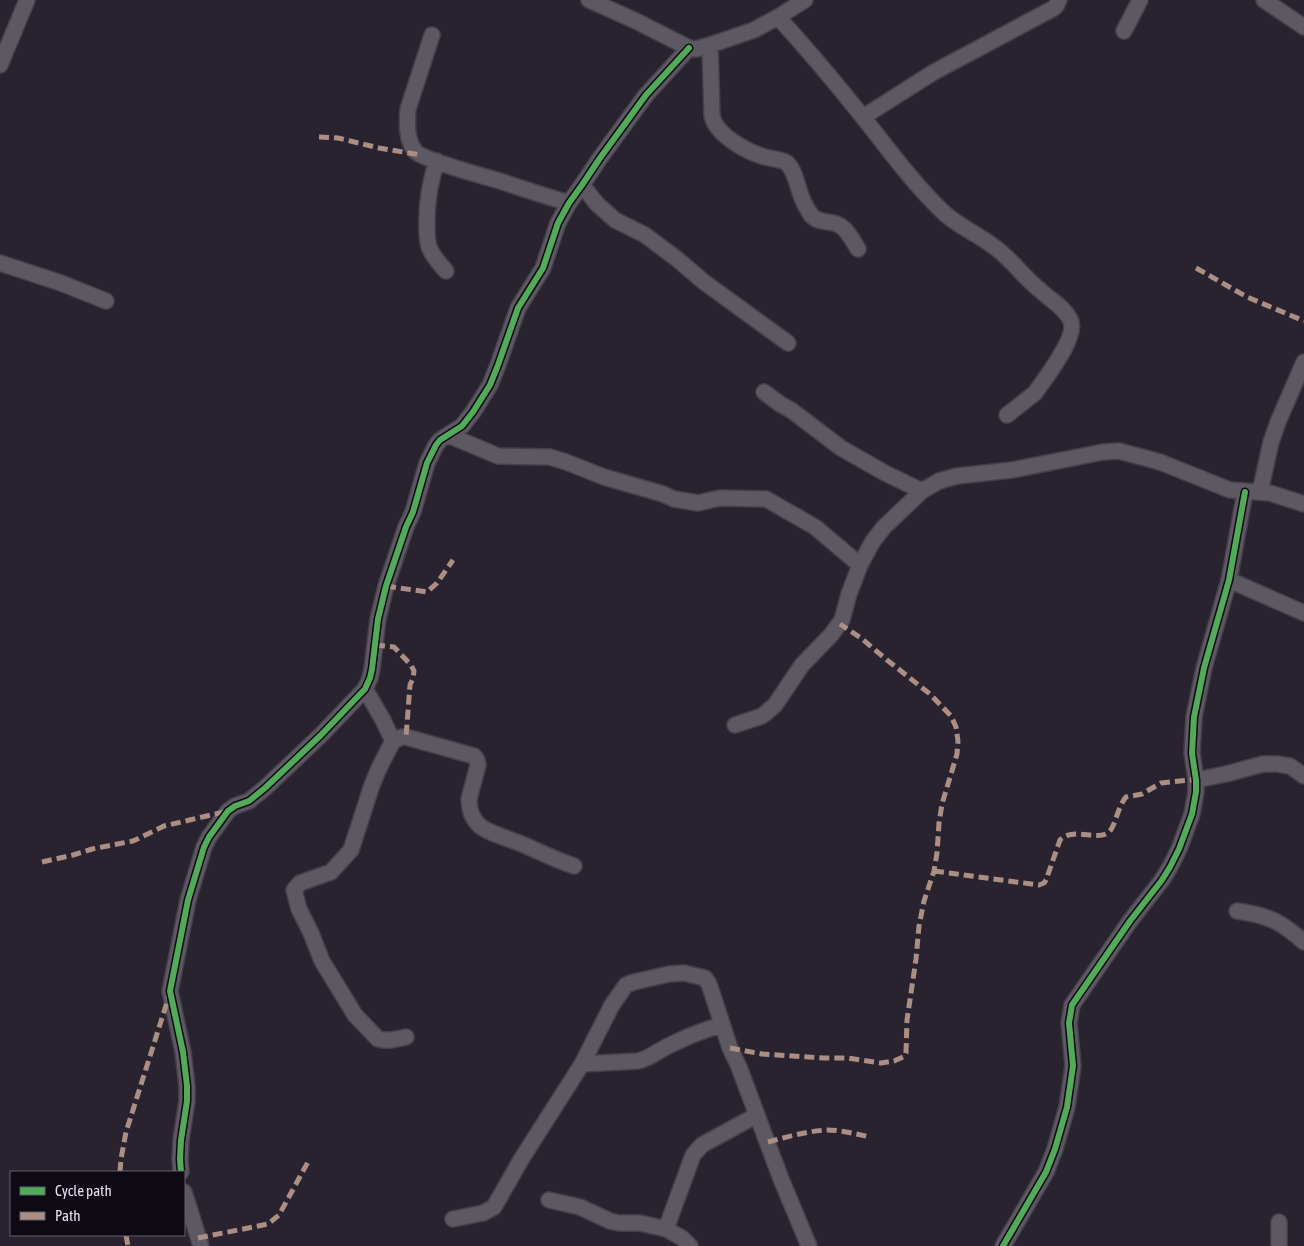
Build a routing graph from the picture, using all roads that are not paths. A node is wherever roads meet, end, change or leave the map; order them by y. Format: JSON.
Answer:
{"nodes":[{"id":1,"x":27,"y":0,"type":"edge"},
{"id":2,"x":589,"y":0,"type":"edge"},
{"id":3,"x":805,"y":0,"type":"edge"},
{"id":4,"x":1059,"y":0,"type":"edge"},
{"id":5,"x":1140,"y":0,"type":"edge"},
{"id":6,"x":1264,"y":0,"type":"edge"},
{"id":7,"x":778,"y":17,"type":"junction"},
{"id":8,"x":1304,"y":27,"type":"edge"},
{"id":9,"x":1124,"y":31,"type":"dead end"},
{"id":10,"x":432,"y":35,"type":"dead end"},
{"id":11,"x":710,"y":45,"type":"junction"},
{"id":12,"x":689,"y":48,"type":"junction"},
{"id":13,"x":0,"y":65,"type":"edge"},
{"id":14,"x":863,"y":117,"type":"junction"},
{"id":15,"x":437,"y":161,"type":"junction"},
{"id":16,"x":582,"y":185,"type":"junction"},
{"id":17,"x":569,"y":203,"type":"junction"},
{"id":18,"x":858,"y":249,"type":"dead end"},
{"id":19,"x":0,"y":263,"type":"edge"},
{"id":20,"x":446,"y":271,"type":"dead end"},
{"id":21,"x":106,"y":301,"type":"dead end"},
{"id":22,"x":788,"y":343,"type":"dead end"},
{"id":23,"x":1304,"y":362,"type":"edge"},
{"id":24,"x":764,"y":392,"type":"dead end"},
{"id":25,"x":1006,"y":415,"type":"dead end"},
{"id":26,"x":448,"y":435,"type":"junction"},
{"id":27,"x":922,"y":491,"type":"junction"},
{"id":28,"x":1253,"y":492,"type":"junction"},
{"id":29,"x":1304,"y":504,"type":"edge"},
{"id":30,"x":860,"y":565,"type":"junction"},
{"id":31,"x":1229,"y":580,"type":"junction"},
{"id":32,"x":1304,"y":613,"type":"edge"},
{"id":33,"x":365,"y":689,"type":"junction"},
{"id":34,"x":735,"y":725,"type":"dead end"},
{"id":35,"x":393,"y":741,"type":"junction"},
{"id":36,"x":1304,"y":776,"type":"edge"},
{"id":37,"x":1196,"y":780,"type":"junction"},
{"id":38,"x":574,"y":866,"type":"dead end"},
{"id":39,"x":1237,"y":911,"type":"dead end"},
{"id":40,"x":1304,"y":942,"type":"edge"},
{"id":41,"x":722,"y":1025,"type":"junction"},
{"id":42,"x":406,"y":1037,"type":"dead end"},
{"id":43,"x":582,"y":1064,"type":"junction"},
{"id":44,"x":757,"y":1116,"type":"junction"},
{"id":45,"x":181,"y":1171,"type":"edge"},
{"id":46,"x":185,"y":1195,"type":"edge"},
{"id":47,"x":549,"y":1200,"type":"dead end"},
{"id":48,"x":452,"y":1219,"type":"dead end"},
{"id":49,"x":1279,"y":1222,"type":"dead end"},
{"id":50,"x":666,"y":1229,"type":"junction"},
{"id":51,"x":201,"y":1246,"type":"edge"},
{"id":52,"x":690,"y":1246,"type":"edge"},
{"id":53,"x":809,"y":1246,"type":"edge"},
{"id":54,"x":1003,"y":1246,"type":"edge"},
{"id":55,"x":1279,"y":1246,"type":"edge"}],
"edges":[{"from":1,"to":13,"type":"street"},
{"from":2,"to":12,"type":"street"},
{"from":3,"to":7,"type":"street"},
{"from":4,"to":14,"type":"street"},
{"from":5,"to":9,"type":"street"},
{"from":6,"to":8,"type":"street"},
{"from":7,"to":11,"type":"street"},
{"from":7,"to":14,"type":"street"},
{"from":10,"to":15,"type":"street"},
{"from":11,"to":12,"type":"street"},
{"from":11,"to":18,"type":"street"},
{"from":12,"to":16,"type":"street"},
{"from":14,"to":25,"type":"street"},
{"from":15,"to":17,"type":"street"},
{"from":15,"to":20,"type":"street"},
{"from":16,"to":17,"type":"street"},
{"from":16,"to":22,"type":"street"},
{"from":17,"to":26,"type":"street"},
{"from":19,"to":21,"type":"street"},
{"from":23,"to":28,"type":"street"},
{"from":24,"to":27,"type":"street"},
{"from":26,"to":30,"type":"street"},
{"from":26,"to":33,"type":"street"},
{"from":27,"to":28,"type":"street"},
{"from":27,"to":30,"type":"street"},
{"from":28,"to":29,"type":"street"},
{"from":28,"to":31,"type":"street"},
{"from":30,"to":34,"type":"street"},
{"from":31,"to":32,"type":"street"},
{"from":31,"to":37,"type":"street"},
{"from":33,"to":35,"type":"street"},
{"from":33,"to":45,"type":"street"},
{"from":35,"to":38,"type":"street"},
{"from":35,"to":42,"type":"street"},
{"from":36,"to":37,"type":"street"},
{"from":37,"to":54,"type":"street"},
{"from":39,"to":40,"type":"street"},
{"from":41,"to":43,"type":"street"},
{"from":41,"to":43,"type":"street"},
{"from":41,"to":44,"type":"street"},
{"from":43,"to":48,"type":"street"},
{"from":44,"to":50,"type":"street"},
{"from":44,"to":53,"type":"street"},
{"from":46,"to":51,"type":"street"},
{"from":47,"to":50,"type":"street"},
{"from":49,"to":55,"type":"street"},
{"from":50,"to":52,"type":"street"}]}
